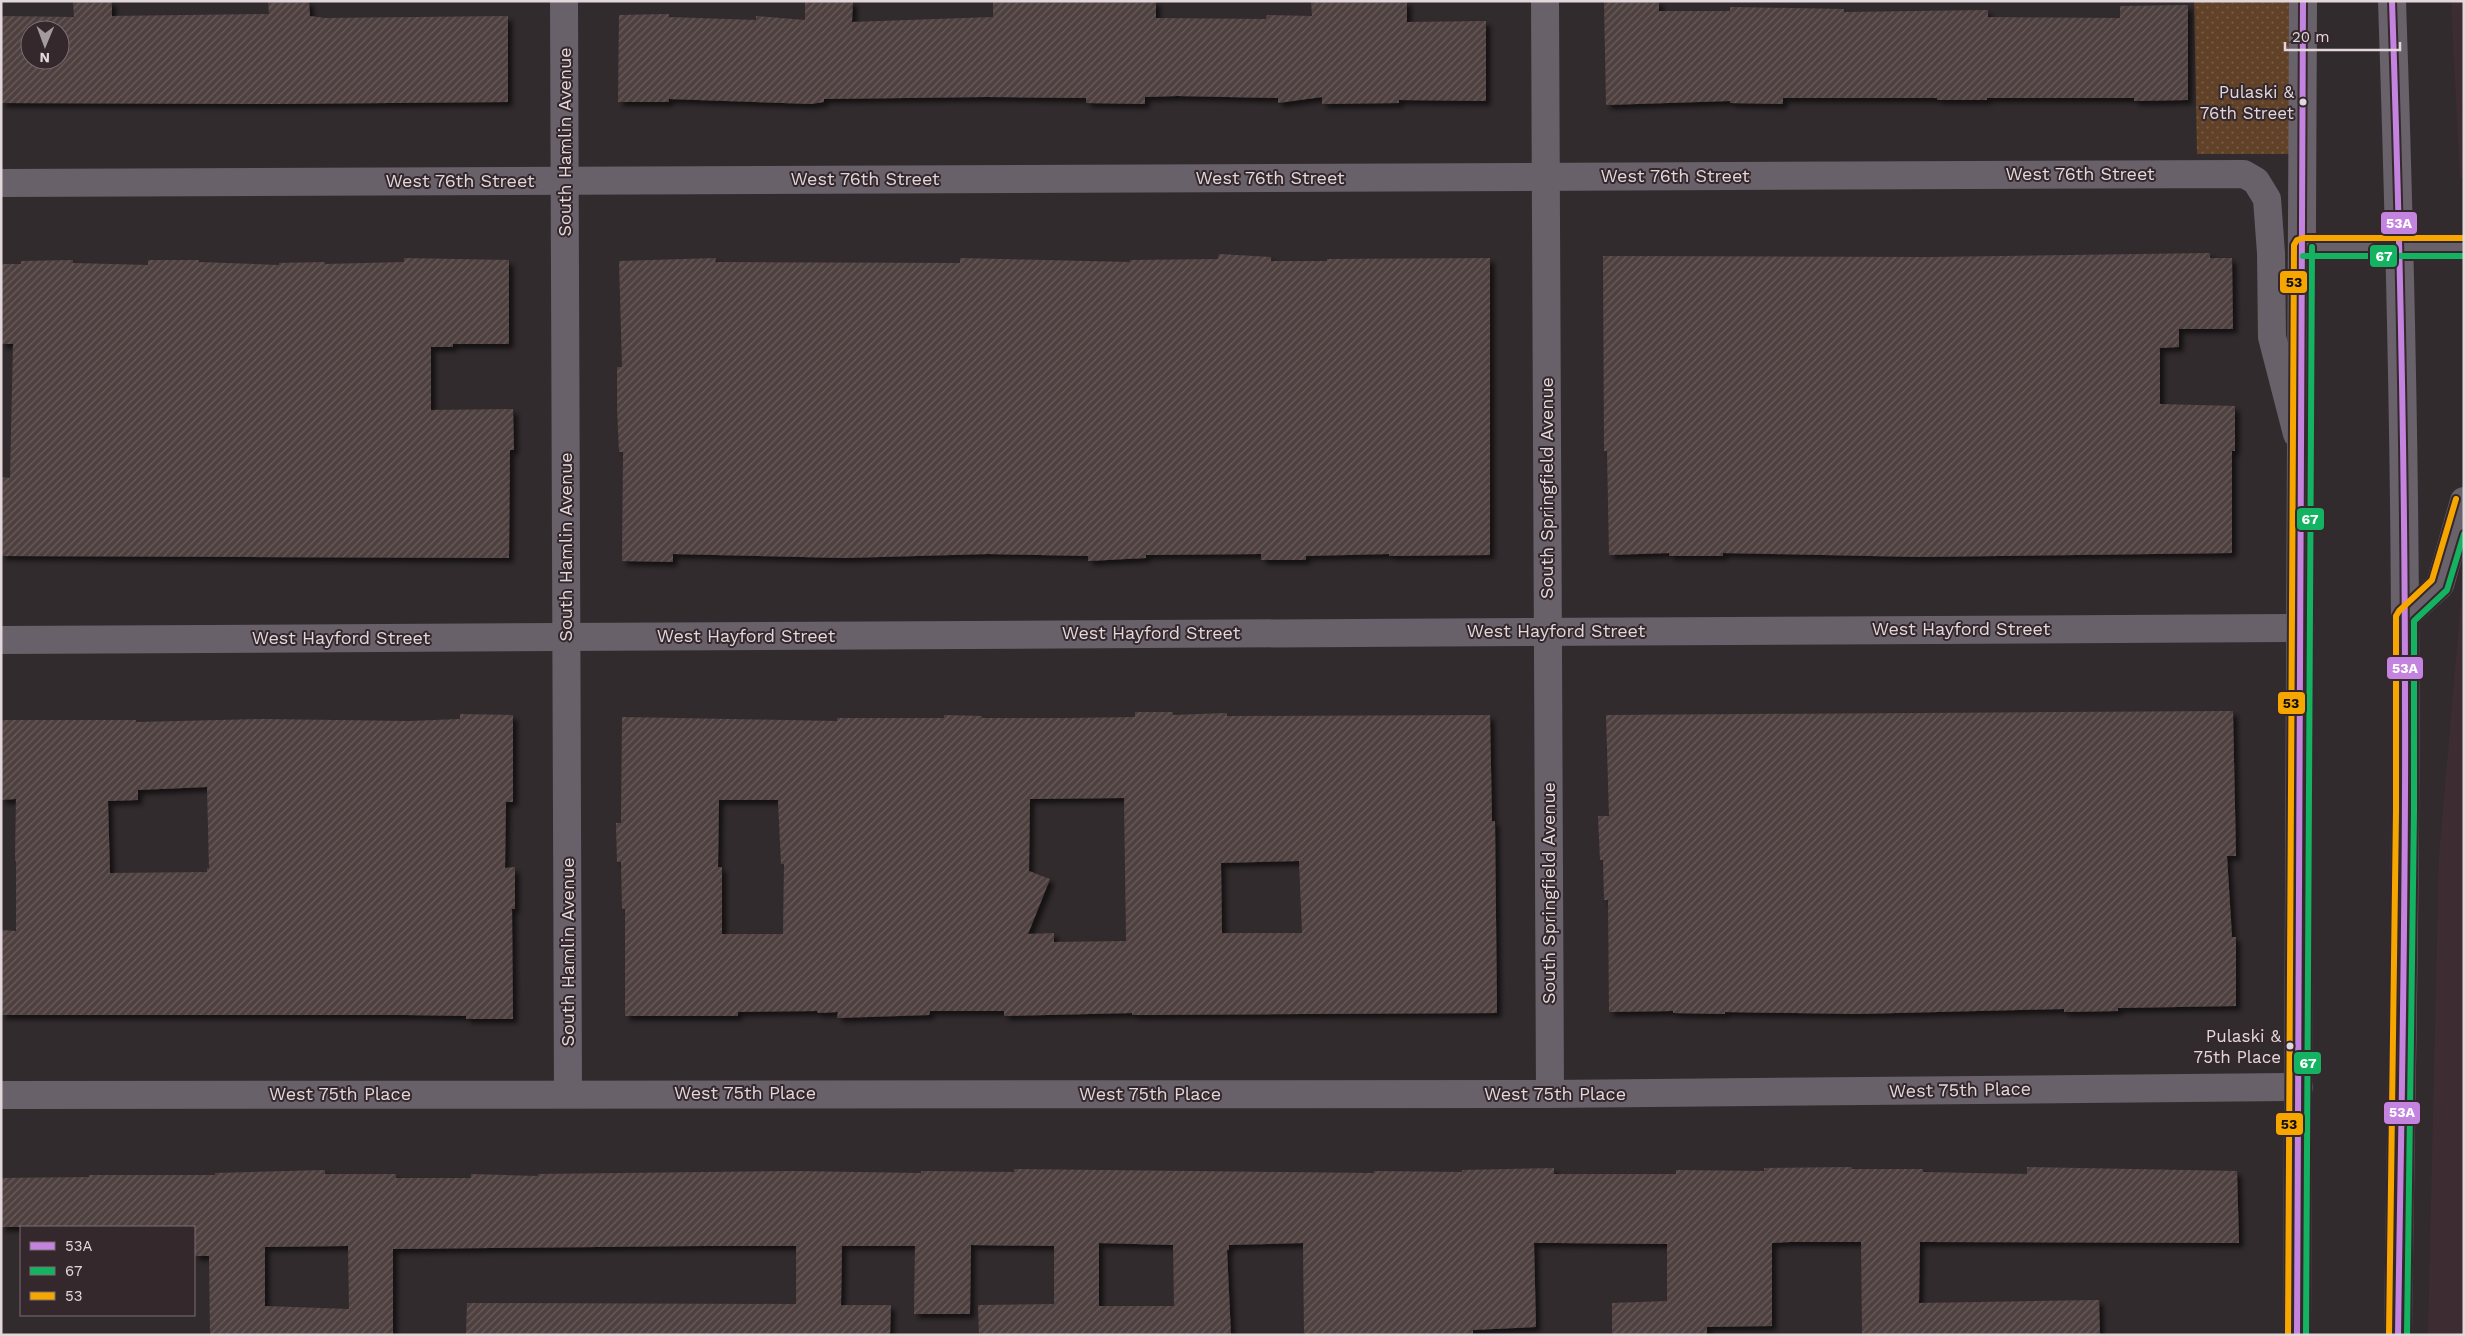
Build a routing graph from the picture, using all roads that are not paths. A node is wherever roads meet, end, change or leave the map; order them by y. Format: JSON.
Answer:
{"nodes":[{"id":1,"x":564,"y":1,"type":"edge"},
{"id":2,"x":1545,"y":1,"type":"edge"},
{"id":3,"x":2303,"y":1,"type":"edge"},
{"id":4,"x":2392,"y":1,"type":"edge"},
{"id":5,"x":1546,"y":177,"type":"junction"},
{"id":6,"x":564,"y":181,"type":"junction"},
{"id":7,"x":1,"y":182,"type":"edge"},
{"id":8,"x":2303,"y":247,"type":"junction"},
{"id":9,"x":2400,"y":248,"type":"junction"},
{"id":10,"x":2464,"y":248,"type":"edge"},
{"id":11,"x":2302,"y":455,"type":"junction"},
{"id":12,"x":2464,"y":500,"type":"edge"},
{"id":13,"x":2405,"y":617,"type":"junction"},
{"id":14,"x":2301,"y":628,"type":"junction"},
{"id":15,"x":1548,"y":632,"type":"junction"},
{"id":16,"x":566,"y":637,"type":"junction"},
{"id":17,"x":1,"y":640,"type":"edge"},
{"id":18,"x":2299,"y":1087,"type":"junction"},
{"id":19,"x":568,"y":1093,"type":"junction"},
{"id":20,"x":1550,"y":1094,"type":"junction"},
{"id":21,"x":1,"y":1095,"type":"edge"},
{"id":22,"x":2298,"y":1335,"type":"edge"},
{"id":23,"x":2398,"y":1335,"type":"edge"}],
"edges":[{"from":1,"to":6,"type":"street","name":"South Hamlin Avenue"},
{"from":2,"to":5,"type":"street","name":"South Springfield Avenue"},
{"from":3,"to":8,"type":"main road"},
{"from":4,"to":9,"type":"main road"},
{"from":5,"to":6,"type":"street","name":"West 76th Street"},
{"from":5,"to":11,"type":"street","name":"West 76th Street"},
{"from":5,"to":15,"type":"street","name":"South Springfield Avenue"},
{"from":6,"to":7,"type":"street","name":"West 76th Street"},
{"from":6,"to":16,"type":"street","name":"South Hamlin Avenue"},
{"from":8,"to":9,"type":"street"},
{"from":8,"to":11,"type":"main road"},
{"from":9,"to":10,"type":"street"},
{"from":9,"to":13,"type":"main road"},
{"from":11,"to":14,"type":"main road"},
{"from":12,"to":13,"type":"main road"},
{"from":13,"to":23,"type":"main road"},
{"from":14,"to":15,"type":"street","name":"West Hayford Street"},
{"from":14,"to":18,"type":"main road"},
{"from":15,"to":16,"type":"street","name":"West Hayford Street"},
{"from":15,"to":20,"type":"street","name":"South Springfield Avenue"},
{"from":16,"to":17,"type":"street","name":"West Hayford Street"},
{"from":16,"to":19,"type":"street","name":"South Hamlin Avenue"},
{"from":18,"to":20,"type":"street","name":"West 75th Place"},
{"from":18,"to":22,"type":"main road"},
{"from":19,"to":20,"type":"street","name":"West 75th Place"},
{"from":19,"to":21,"type":"street","name":"West 75th Place"}]}
